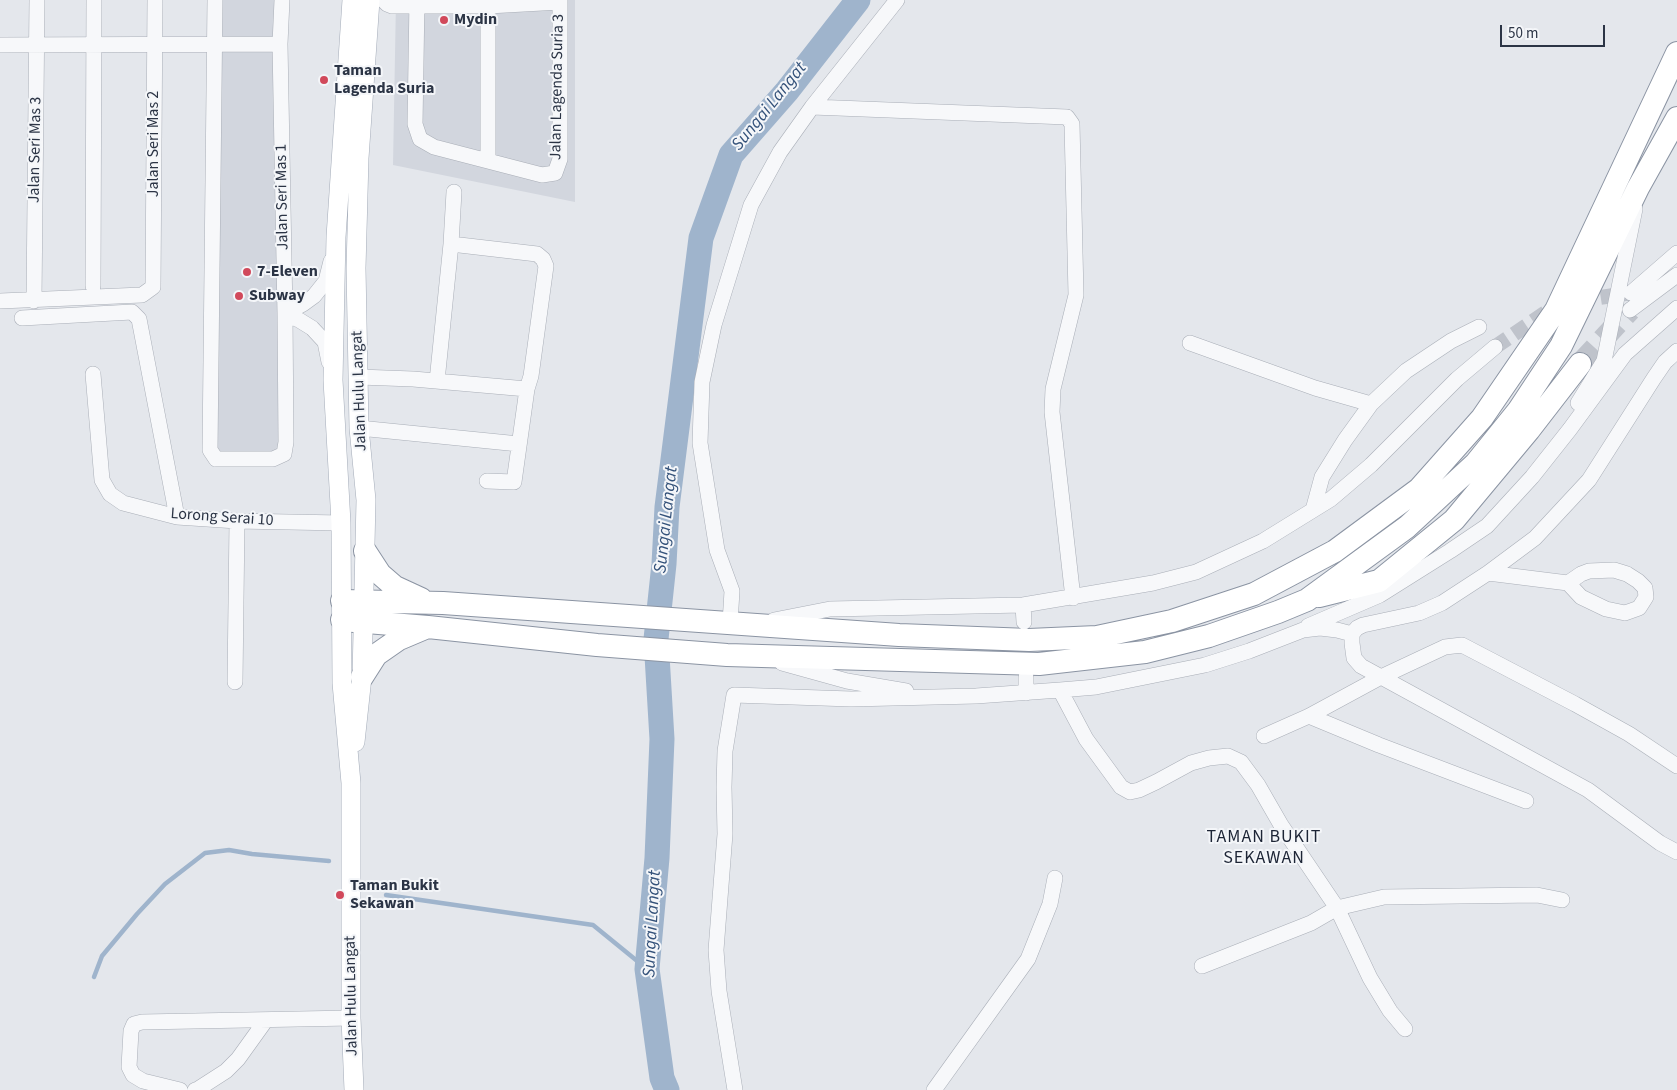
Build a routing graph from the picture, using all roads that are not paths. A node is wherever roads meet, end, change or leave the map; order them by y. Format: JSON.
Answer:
{"nodes":[{"id":1,"x":37,"y":0,"type":"edge"},
{"id":2,"x":94,"y":0,"type":"edge"},
{"id":3,"x":155,"y":0,"type":"edge"},
{"id":4,"x":215,"y":0,"type":"edge"},
{"id":5,"x":282,"y":0,"type":"edge"},
{"id":6,"x":352,"y":0,"type":"edge"},
{"id":7,"x":370,"y":0,"type":"edge"},
{"id":8,"x":383,"y":0,"type":"edge"},
{"id":9,"x":897,"y":0,"type":"edge"},
{"id":10,"x":560,"y":1,"type":"edge"},
{"id":11,"x":417,"y":3,"type":"edge"},
{"id":12,"x":488,"y":3,"type":"edge"},
{"id":13,"x":94,"y":44,"type":"junction"},
{"id":14,"x":155,"y":44,"type":"junction"},
{"id":15,"x":215,"y":44,"type":"junction"},
{"id":16,"x":280,"y":44,"type":"junction"},
{"id":17,"x":0,"y":45,"type":"edge"},
{"id":18,"x":36,"y":45,"type":"junction"},
{"id":19,"x":1677,"y":53,"type":"edge"},
{"id":20,"x":812,"y":107,"type":"junction"},
{"id":21,"x":1677,"y":118,"type":"edge"},
{"id":22,"x":488,"y":161,"type":"junction"},
{"id":23,"x":1638,"y":188,"type":"junction"},
{"id":24,"x":454,"y":192,"type":"dead end"},
{"id":25,"x":336,"y":237,"type":"junction"},
{"id":26,"x":451,"y":244,"type":"junction"},
{"id":27,"x":1677,"y":253,"type":"edge"},
{"id":28,"x":1677,"y":275,"type":"edge"},
{"id":29,"x":93,"y":286,"type":"dead end"},
{"id":30,"x":1631,"y":292,"type":"tunnel mouth"},
{"id":31,"x":34,"y":300,"type":"junction"},
{"id":32,"x":0,"y":301,"type":"edge"},
{"id":33,"x":1677,"y":308,"type":"edge"},
{"id":34,"x":1630,"y":310,"type":"tunnel mouth"},
{"id":35,"x":285,"y":314,"type":"junction"},
{"id":36,"x":22,"y":318,"type":"dead end"},
{"id":37,"x":1479,"y":327,"type":"dead end"},
{"id":38,"x":1190,"y":343,"type":"dead end"},
{"id":39,"x":1494,"y":346,"type":"tunnel mouth"},
{"id":40,"x":1677,"y":351,"type":"edge"},
{"id":41,"x":1580,"y":364,"type":"tunnel mouth"},
{"id":42,"x":93,"y":374,"type":"dead end"},
{"id":43,"x":359,"y":377,"type":"junction"},
{"id":44,"x":334,"y":380,"type":"junction"},
{"id":45,"x":437,"y":381,"type":"junction"},
{"id":46,"x":527,"y":389,"type":"junction"},
{"id":47,"x":1371,"y":404,"type":"junction"},
{"id":48,"x":359,"y":428,"type":"junction"},
{"id":49,"x":519,"y":444,"type":"junction"},
{"id":50,"x":1532,"y":477,"type":"junction"},
{"id":51,"x":487,"y":482,"type":"dead end"},
{"id":52,"x":1313,"y":510,"type":"junction"},
{"id":53,"x":177,"y":517,"type":"junction"},
{"id":54,"x":237,"y":521,"type":"junction"},
{"id":55,"x":341,"y":523,"type":"junction"},
{"id":56,"x":365,"y":551,"type":"junction"},
{"id":57,"x":1488,"y":573,"type":"junction"},
{"id":58,"x":1568,"y":583,"type":"dead end"},
{"id":59,"x":1073,"y":598,"type":"junction"},
{"id":60,"x":1307,"y":600,"type":"junction"},
{"id":61,"x":429,"y":603,"type":"junction"},
{"id":62,"x":1023,"y":605,"type":"junction"},
{"id":63,"x":353,"y":611,"type":"junction"},
{"id":64,"x":1024,"y":622,"type":"dead end"},
{"id":65,"x":732,"y":623,"type":"junction"},
{"id":66,"x":428,"y":627,"type":"junction"},
{"id":67,"x":1352,"y":634,"type":"junction"},
{"id":68,"x":1249,"y":651,"type":"junction"},
{"id":69,"x":756,"y":656,"type":"junction"},
{"id":70,"x":362,"y":676,"type":"junction"},
{"id":71,"x":1026,"y":677,"type":"dead end"},
{"id":72,"x":1381,"y":677,"type":"junction"},
{"id":73,"x":235,"y":682,"type":"dead end"},
{"id":74,"x":1060,"y":690,"type":"junction"},
{"id":75,"x":1026,"y":693,"type":"junction"},
{"id":76,"x":937,"y":696,"type":"junction"},
{"id":77,"x":1309,"y":716,"type":"junction"},
{"id":78,"x":1264,"y":736,"type":"dead end"},
{"id":79,"x":1677,"y":766,"type":"edge"},
{"id":80,"x":351,"y":783,"type":"junction"},
{"id":81,"x":1526,"y":801,"type":"dead end"},
{"id":82,"x":1677,"y":852,"type":"edge"},
{"id":83,"x":1055,"y":878,"type":"dead end"},
{"id":84,"x":1562,"y":900,"type":"dead end"},
{"id":85,"x":1338,"y":908,"type":"junction"},
{"id":86,"x":1202,"y":966,"type":"dead end"},
{"id":87,"x":351,"y":1018,"type":"junction"},
{"id":88,"x":266,"y":1020,"type":"junction"},
{"id":89,"x":1406,"y":1029,"type":"dead end"},
{"id":90,"x":180,"y":1090,"type":"edge"},
{"id":91,"x":195,"y":1090,"type":"edge"},
{"id":92,"x":354,"y":1090,"type":"edge"},
{"id":93,"x":735,"y":1090,"type":"edge"},
{"id":94,"x":934,"y":1090,"type":"edge"}],
"edges":[{"from":1,"to":18,"type":"street","name":"Jalan Seri Mas 3"},
{"from":2,"to":13,"type":"street"},
{"from":3,"to":14,"type":"street","name":"Jalan Seri Mas 2"},
{"from":4,"to":15,"type":"street"},
{"from":5,"to":16,"type":"street","name":"Jalan Seri Mas 1"},
{"from":6,"to":25,"type":"main road","name":"Jalan Hulu Langat"},
{"from":7,"to":43,"type":"main road","name":"Jalan Hulu Langat"},
{"from":8,"to":11,"type":"street"},
{"from":9,"to":20,"type":"street"},
{"from":10,"to":12,"type":"street"},
{"from":10,"to":22,"type":"street","name":"Jalan Lagenda Suria 3"},
{"from":11,"to":12,"type":"street"},
{"from":11,"to":22,"type":"street"},
{"from":12,"to":22,"type":"street"},
{"from":13,"to":14,"type":"street"},
{"from":13,"to":18,"type":"street"},
{"from":13,"to":29,"type":"street"},
{"from":14,"to":15,"type":"street"},
{"from":14,"to":31,"type":"street","name":"Jalan Seri Mas 2"},
{"from":15,"to":16,"type":"street"},
{"from":15,"to":35,"type":"street","name":"Jalan Seri Mas 1"},
{"from":16,"to":35,"type":"street","name":"Jalan Seri Mas 1"},
{"from":17,"to":18,"type":"street"},
{"from":18,"to":31,"type":"street","name":"Jalan Seri Mas 3"},
{"from":19,"to":65,"type":"highway"},
{"from":20,"to":59,"type":"street"},
{"from":20,"to":65,"type":"street"},
{"from":21,"to":23,"type":"highway"},
{"from":23,"to":50,"type":"street"},
{"from":23,"to":60,"type":"highway"},
{"from":24,"to":26,"type":"street"},
{"from":25,"to":35,"type":"street"},
{"from":25,"to":44,"type":"main road","name":"Jalan Hulu Langat"},
{"from":26,"to":45,"type":"street"},
{"from":26,"to":46,"type":"street"},
{"from":27,"to":30,"type":"street"},
{"from":28,"to":34,"type":"street"},
{"from":31,"to":32,"type":"street"},
{"from":33,"to":50,"type":"street"},
{"from":35,"to":44,"type":"street"},
{"from":36,"to":53,"type":"street"},
{"from":37,"to":47,"type":"street"},
{"from":38,"to":47,"type":"street"},
{"from":39,"to":52,"type":"street"},
{"from":40,"to":57,"type":"street"},
{"from":41,"to":60,"type":"highway"},
{"from":42,"to":53,"type":"street","name":"Lorong Serai 10"},
{"from":43,"to":45,"type":"street"},
{"from":43,"to":48,"type":"main road","name":"Jalan Hulu Langat"},
{"from":44,"to":55,"type":"main road","name":"Jalan Hulu Langat"},
{"from":45,"to":46,"type":"street"},
{"from":46,"to":49,"type":"street"},
{"from":47,"to":52,"type":"street"},
{"from":48,"to":49,"type":"street"},
{"from":48,"to":56,"type":"main road","name":"Jalan Hulu Langat"},
{"from":49,"to":51,"type":"street"},
{"from":50,"to":68,"type":"street"},
{"from":52,"to":59,"type":"street"},
{"from":53,"to":54,"type":"street","name":"Lorong Serai 10"},
{"from":54,"to":55,"type":"street","name":"Lorong Serai 10"},
{"from":54,"to":73,"type":"street"},
{"from":55,"to":63,"type":"main road","name":"Jalan Hulu Langat"},
{"from":56,"to":61,"type":"highway"},
{"from":56,"to":63,"type":"main road","name":"Jalan Hulu Langat"},
{"from":57,"to":58,"type":"street"},
{"from":57,"to":67,"type":"street"},
{"from":59,"to":62,"type":"street"},
{"from":60,"to":69,"type":"highway"},
{"from":61,"to":63,"type":"highway"},
{"from":61,"to":65,"type":"highway"},
{"from":62,"to":64,"type":"street"},
{"from":62,"to":65,"type":"street"},
{"from":63,"to":66,"type":"highway"},
{"from":63,"to":70,"type":"main road","name":"Jalan Hulu Langat"},
{"from":63,"to":80,"type":"main road","name":"Jalan Hulu Langat"},
{"from":66,"to":69,"type":"highway"},
{"from":66,"to":70,"type":"highway"},
{"from":67,"to":68,"type":"street"},
{"from":67,"to":72,"type":"street"},
{"from":68,"to":74,"type":"street"},
{"from":69,"to":76,"type":"street"},
{"from":70,"to":80,"type":"main road","name":"Jalan Hulu Langat"},
{"from":71,"to":75,"type":"street"},
{"from":72,"to":77,"type":"street"},
{"from":72,"to":79,"type":"street"},
{"from":72,"to":82,"type":"street"},
{"from":74,"to":75,"type":"street"},
{"from":74,"to":85,"type":"street"},
{"from":75,"to":76,"type":"street"},
{"from":76,"to":93,"type":"street"},
{"from":77,"to":78,"type":"street"},
{"from":77,"to":81,"type":"street"},
{"from":80,"to":87,"type":"main road","name":"Jalan Hulu Langat"},
{"from":83,"to":94,"type":"street"},
{"from":84,"to":85,"type":"street"},
{"from":85,"to":86,"type":"street"},
{"from":85,"to":89,"type":"street"},
{"from":87,"to":88,"type":"street"},
{"from":87,"to":92,"type":"main road","name":"Jalan Hulu Langat"},
{"from":88,"to":90,"type":"street"},
{"from":88,"to":91,"type":"street"}]}
